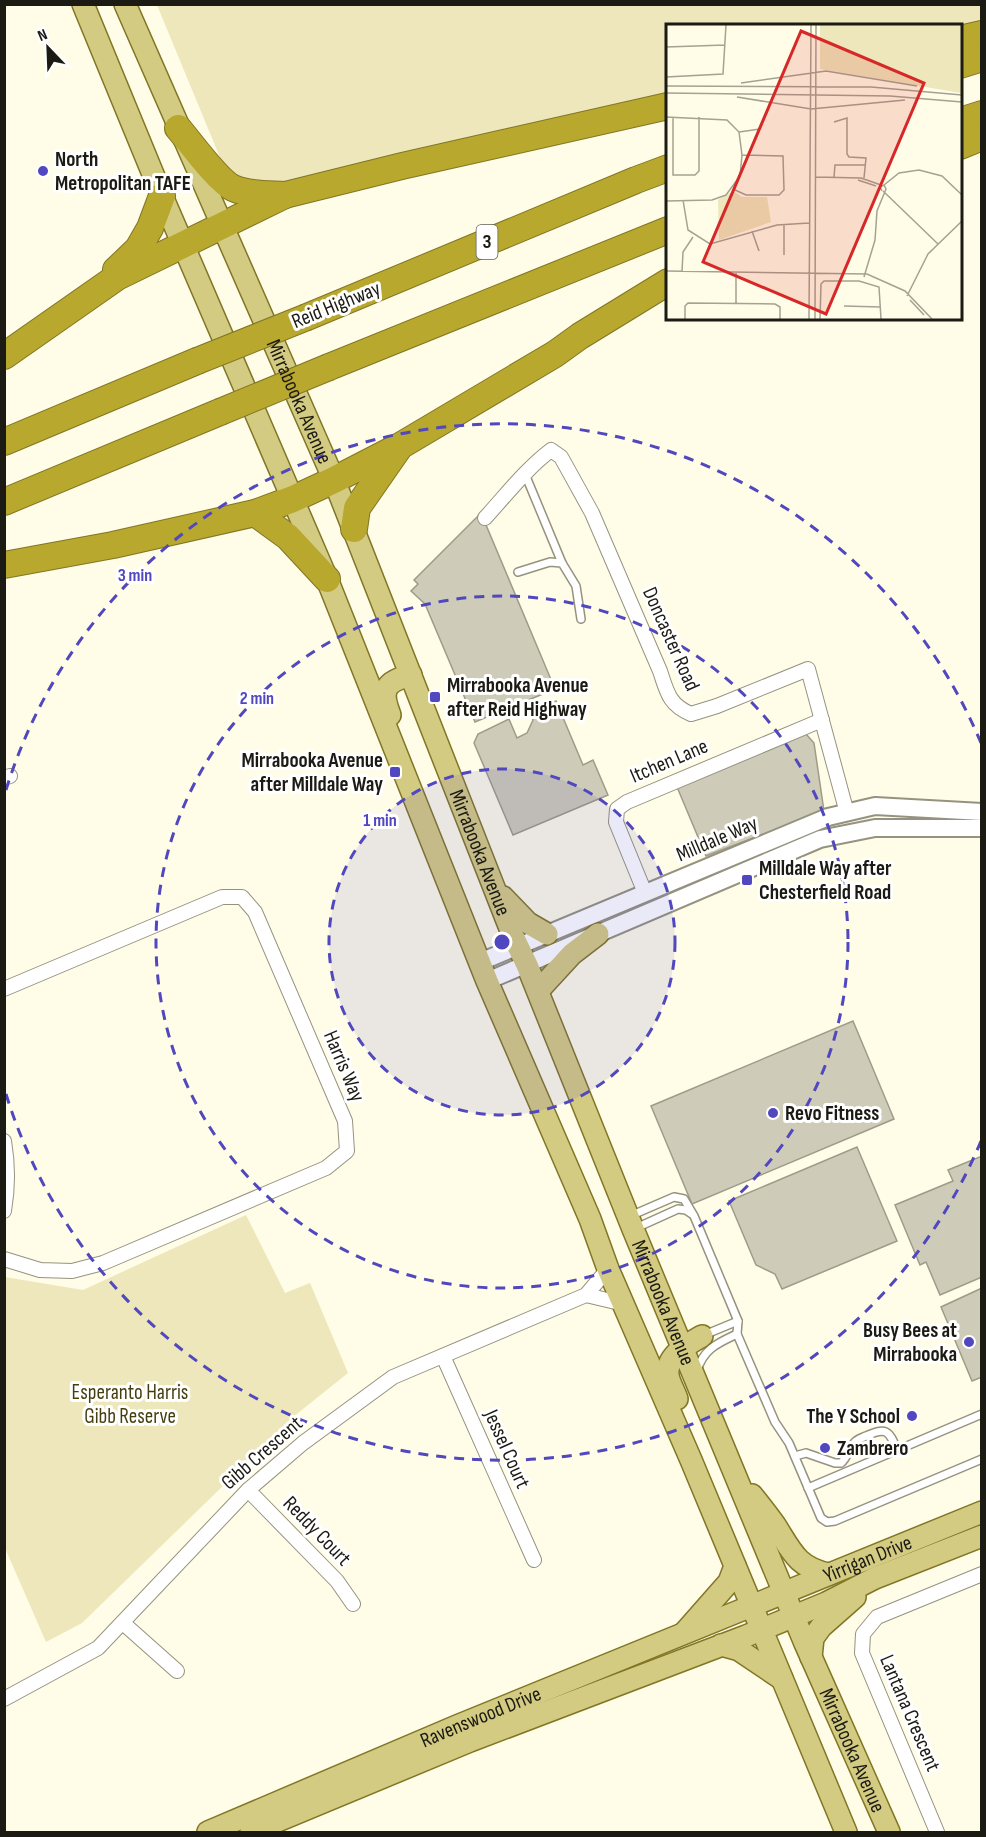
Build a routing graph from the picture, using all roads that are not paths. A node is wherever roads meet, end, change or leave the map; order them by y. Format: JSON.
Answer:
{"nodes":[{"id":1,"x":83,"y":4,"type":"edge"},
{"id":2,"x":125,"y":4,"type":"edge"},
{"id":3,"x":981,"y":34,"type":"edge"},
{"id":4,"x":962,"y":39,"type":"edge"},
{"id":5,"x":981,"y":58,"type":"edge"},
{"id":6,"x":962,"y":64,"type":"edge"},
{"id":7,"x":666,"y":106,"type":"edge"},
{"id":8,"x":981,"y":114,"type":"edge"},
{"id":9,"x":962,"y":120,"type":"edge"},
{"id":10,"x":178,"y":128,"type":"junction"},
{"id":11,"x":981,"y":137,"type":"edge"},
{"id":12,"x":962,"y":145,"type":"edge"},
{"id":13,"x":666,"y":169,"type":"edge"},
{"id":14,"x":285,"y":195,"type":"junction"},
{"id":15,"x":162,"y":196,"type":"junction"},
{"id":16,"x":223,"y":226,"type":"junction"},
{"id":17,"x":666,"y":231,"type":"edge"},
{"id":18,"x":185,"y":245,"type":"junction"},
{"id":19,"x":666,"y":283,"type":"edge"},
{"id":20,"x":87,"y":297,"type":"junction"},
{"id":21,"x":4,"y":356,"type":"edge"},
{"id":22,"x":4,"y":442,"type":"edge"},
{"id":23,"x":400,"y":446,"type":"junction"},
{"id":24,"x":525,"y":473,"type":"junction"},
{"id":25,"x":334,"y":480,"type":"junction"},
{"id":26,"x":293,"y":498,"type":"junction"},
{"id":27,"x":4,"y":502,"type":"edge"},
{"id":28,"x":255,"y":513,"type":"junction"},
{"id":29,"x":485,"y":518,"type":"dead end"},
{"id":30,"x":354,"y":529,"type":"junction"},
{"id":31,"x":562,"y":563,"type":"junction"},
{"id":32,"x":4,"y":566,"type":"edge"},
{"id":33,"x":518,"y":572,"type":"dead end"},
{"id":34,"x":327,"y":579,"type":"junction"},
{"id":35,"x":581,"y":619,"type":"dead end"},
{"id":36,"x":411,"y":675,"type":"junction"},
{"id":37,"x":822,"y":720,"type":"junction"},
{"id":38,"x":409,"y":785,"type":"junction"},
{"id":39,"x":981,"y":812,"type":"edge"},
{"id":40,"x":848,"y":813,"type":"junction"},
{"id":41,"x":981,"y":828,"type":"edge"},
{"id":42,"x":492,"y":882,"type":"junction"},
{"id":43,"x":645,"y":893,"type":"junction"},
{"id":44,"x":547,"y":934,"type":"junction"},
{"id":45,"x":598,"y":934,"type":"junction"},
{"id":46,"x":522,"y":956,"type":"junction"},
{"id":47,"x":480,"y":962,"type":"junction"},
{"id":48,"x":487,"y":981,"type":"junction"},
{"id":49,"x":4,"y":989,"type":"edge"},
{"id":50,"x":538,"y":991,"type":"junction"},
{"id":51,"x":4,"y":1141,"type":"edge"},
{"id":52,"x":4,"y":1211,"type":"edge"},
{"id":53,"x":694,"y":1216,"type":"junction"},
{"id":54,"x":590,"y":1219,"type":"junction"},
{"id":55,"x":630,"y":1223,"type":"junction"},
{"id":56,"x":4,"y":1259,"type":"edge"},
{"id":57,"x":608,"y":1269,"type":"junction"},
{"id":58,"x":586,"y":1295,"type":"junction"},
{"id":59,"x":624,"y":1304,"type":"junction"},
{"id":60,"x":738,"y":1321,"type":"junction"},
{"id":61,"x":737,"y":1334,"type":"junction"},
{"id":62,"x":686,"y":1337,"type":"junction"},
{"id":63,"x":443,"y":1356,"type":"junction"},
{"id":64,"x":695,"y":1378,"type":"junction"},
{"id":65,"x":981,"y":1414,"type":"edge"},
{"id":66,"x":897,"y":1450,"type":"junction"},
{"id":67,"x":795,"y":1456,"type":"junction"},
{"id":68,"x":981,"y":1459,"type":"edge"},
{"id":69,"x":692,"y":1460,"type":"junction"},
{"id":70,"x":734,"y":1470,"type":"junction"},
{"id":71,"x":808,"y":1488,"type":"junction"},
{"id":72,"x":249,"y":1490,"type":"junction"},
{"id":73,"x":981,"y":1512,"type":"edge"},
{"id":74,"x":981,"y":1536,"type":"edge"},
{"id":75,"x":534,"y":1560,"type":"dead end"},
{"id":76,"x":735,"y":1566,"type":"junction"},
{"id":77,"x":829,"y":1574,"type":"junction"},
{"id":78,"x":981,"y":1574,"type":"edge"},
{"id":79,"x":875,"y":1578,"type":"junction"},
{"id":80,"x":784,"y":1592,"type":"junction"},
{"id":81,"x":353,"y":1604,"type":"dead end"},
{"id":82,"x":753,"y":1606,"type":"junction"},
{"id":83,"x":794,"y":1616,"type":"junction"},
{"id":84,"x":123,"y":1623,"type":"junction"},
{"id":85,"x":762,"y":1629,"type":"junction"},
{"id":86,"x":684,"y":1634,"type":"junction"},
{"id":87,"x":721,"y":1645,"type":"junction"},
{"id":88,"x":811,"y":1656,"type":"junction"},
{"id":89,"x":177,"y":1671,"type":"dead end"},
{"id":90,"x":782,"y":1679,"type":"junction"},
{"id":91,"x":4,"y":1699,"type":"edge"},
{"id":92,"x":258,"y":1827,"type":"edge"},
{"id":93,"x":208,"y":1833,"type":"edge"},
{"id":94,"x":846,"y":1833,"type":"edge"},
{"id":95,"x":889,"y":1833,"type":"edge"},
{"id":96,"x":936,"y":1833,"type":"edge"}],
"edges":[{"from":1,"to":15,"type":"main road","name":"Mirrabooka Avenue"},
{"from":2,"to":10,"type":"main road","name":"Mirrabooka Avenue"},
{"from":3,"to":4,"type":"highway"},
{"from":5,"to":6,"type":"highway"},
{"from":7,"to":14,"type":"highway"},
{"from":8,"to":9,"type":"highway"},
{"from":10,"to":14,"type":"highway"},
{"from":10,"to":16,"type":"main road","name":"Mirrabooka Avenue"},
{"from":11,"to":12,"type":"highway"},
{"from":13,"to":22,"type":"highway","name":"Reid Highway","number":"3","bridge":true},
{"from":14,"to":16,"type":"highway"},
{"from":15,"to":18,"type":"main road","name":"Mirrabooka Avenue"},
{"from":15,"to":20,"type":"highway"},
{"from":16,"to":18,"type":"highway"},
{"from":16,"to":25,"type":"main road","name":"Mirrabooka Avenue"},
{"from":17,"to":27,"type":"highway","bridge":true},
{"from":18,"to":20,"type":"highway"},
{"from":18,"to":26,"type":"main road","name":"Mirrabooka Avenue"},
{"from":19,"to":23,"type":"highway"},
{"from":20,"to":21,"type":"highway"},
{"from":23,"to":25,"type":"highway"},
{"from":23,"to":30,"type":"highway"},
{"from":24,"to":29,"type":"street","name":"Doncaster Road"},
{"from":24,"to":31,"type":"lane"},
{"from":24,"to":37,"type":"street","name":"Doncaster Road"},
{"from":25,"to":26,"type":"highway"},
{"from":25,"to":30,"type":"main road","name":"Mirrabooka Avenue"},
{"from":26,"to":28,"type":"highway"},
{"from":26,"to":34,"type":"main road","name":"Mirrabooka Avenue"},
{"from":28,"to":32,"type":"highway"},
{"from":28,"to":34,"type":"highway"},
{"from":30,"to":36,"type":"main road","name":"Mirrabooka Avenue"},
{"from":31,"to":33,"type":"lane"},
{"from":31,"to":35,"type":"lane"},
{"from":34,"to":38,"type":"main road","name":"Mirrabooka Avenue"},
{"from":36,"to":38,"type":"main road"},
{"from":36,"to":42,"type":"main road","name":"Mirrabooka Avenue"},
{"from":37,"to":40,"type":"street","name":"Doncaster Road"},
{"from":37,"to":43,"type":"street","name":"Itchen Lane"},
{"from":38,"to":47,"type":"main road","name":"Mirrabooka Avenue"},
{"from":39,"to":40,"type":"street","name":"Milldale Way"},
{"from":40,"to":43,"type":"street","name":"Milldale Way"},
{"from":41,"to":45,"type":"street","name":"Milldale Way"},
{"from":42,"to":44,"type":"main road"},
{"from":42,"to":46,"type":"main road","name":"Mirrabooka Avenue"},
{"from":43,"to":44,"type":"street","name":"Milldale Way"},
{"from":44,"to":46,"type":"street","name":"Milldale Way"},
{"from":45,"to":46,"type":"street","name":"Milldale Way"},
{"from":45,"to":50,"type":"main road"},
{"from":46,"to":47,"type":"street","name":"Milldale Way"},
{"from":46,"to":48,"type":"street","name":"Milldale Way"},
{"from":46,"to":50,"type":"main road","name":"Mirrabooka Avenue"},
{"from":47,"to":48,"type":"main road","name":"Mirrabooka Avenue"},
{"from":48,"to":54,"type":"main road","name":"Mirrabooka Avenue"},
{"from":49,"to":56,"type":"street","name":"Harris Way"},
{"from":50,"to":55,"type":"main road","name":"Mirrabooka Avenue"},
{"from":51,"to":52,"type":"street"},
{"from":53,"to":55,"type":"lane"},
{"from":53,"to":55,"type":"lane"},
{"from":53,"to":60,"type":"lane"},
{"from":54,"to":55,"type":"main road"},
{"from":54,"to":57,"type":"main road","name":"Mirrabooka Avenue"},
{"from":55,"to":62,"type":"main road","name":"Mirrabooka Avenue"},
{"from":57,"to":58,"type":"street","name":"Gibb Crescent"},
{"from":57,"to":59,"type":"main road","name":"Mirrabooka Avenue"},
{"from":58,"to":59,"type":"street"},
{"from":58,"to":63,"type":"street","name":"Gibb Crescent"},
{"from":59,"to":69,"type":"main road","name":"Mirrabooka Avenue"},
{"from":60,"to":61,"type":"lane"},
{"from":60,"to":62,"type":"lane"},
{"from":61,"to":64,"type":"lane"},
{"from":61,"to":67,"type":"lane"},
{"from":62,"to":64,"type":"main road","name":"Mirrabooka Avenue"},
{"from":62,"to":69,"type":"main road"},
{"from":63,"to":72,"type":"street","name":"Gibb Crescent"},
{"from":63,"to":75,"type":"street","name":"Jessel Court"},
{"from":64,"to":70,"type":"main road","name":"Mirrabooka Avenue"},
{"from":65,"to":66,"type":"lane"},
{"from":66,"to":67,"type":"lane"},
{"from":66,"to":71,"type":"lane"},
{"from":67,"to":71,"type":"lane"},
{"from":68,"to":71,"type":"lane"},
{"from":69,"to":76,"type":"main road","name":"Mirrabooka Avenue"},
{"from":70,"to":77,"type":"main road"},
{"from":70,"to":80,"type":"main road","name":"Mirrabooka Avenue"},
{"from":72,"to":81,"type":"street","name":"Reddy Court"},
{"from":72,"to":84,"type":"street","name":"Gibb Crescent"},
{"from":73,"to":77,"type":"main road","name":"Yirrigan Drive"},
{"from":74,"to":79,"type":"main road","name":"Yirrigan Drive"},
{"from":76,"to":82,"type":"main road","name":"Mirrabooka Avenue"},
{"from":76,"to":86,"type":"main road"},
{"from":77,"to":80,"type":"main road","name":"Yirrigan Drive"},
{"from":78,"to":96,"type":"street","name":"Lantana Crescent"},
{"from":79,"to":83,"type":"main road","name":"Yirrigan Drive"},
{"from":79,"to":88,"type":"main road"},
{"from":80,"to":82,"type":"main road","name":"Yirrigan Drive"},
{"from":80,"to":83,"type":"main road","name":"Mirrabooka Avenue"},
{"from":82,"to":85,"type":"main road","name":"Mirrabooka Avenue"},
{"from":82,"to":86,"type":"main road","name":"Ravenswood Drive"},
{"from":83,"to":85,"type":"main road","name":"Yirrigan Drive"},
{"from":83,"to":88,"type":"main road","name":"Mirrabooka Avenue"},
{"from":84,"to":89,"type":"street"},
{"from":84,"to":91,"type":"street","name":"Gibb Crescent"},
{"from":85,"to":87,"type":"main road","name":"Ravenswood Drive"},
{"from":85,"to":90,"type":"main road","name":"Mirrabooka Avenue"},
{"from":86,"to":92,"type":"main road","name":"Ravenswood Drive"},
{"from":87,"to":90,"type":"main road"},
{"from":87,"to":92,"type":"main road","name":"Ravenswood Drive"},
{"from":88,"to":95,"type":"main road","name":"Mirrabooka Avenue"},
{"from":90,"to":94,"type":"main road","name":"Mirrabooka Avenue"},
{"from":92,"to":93,"type":"main road","name":"Ravenswood Drive"}]}
